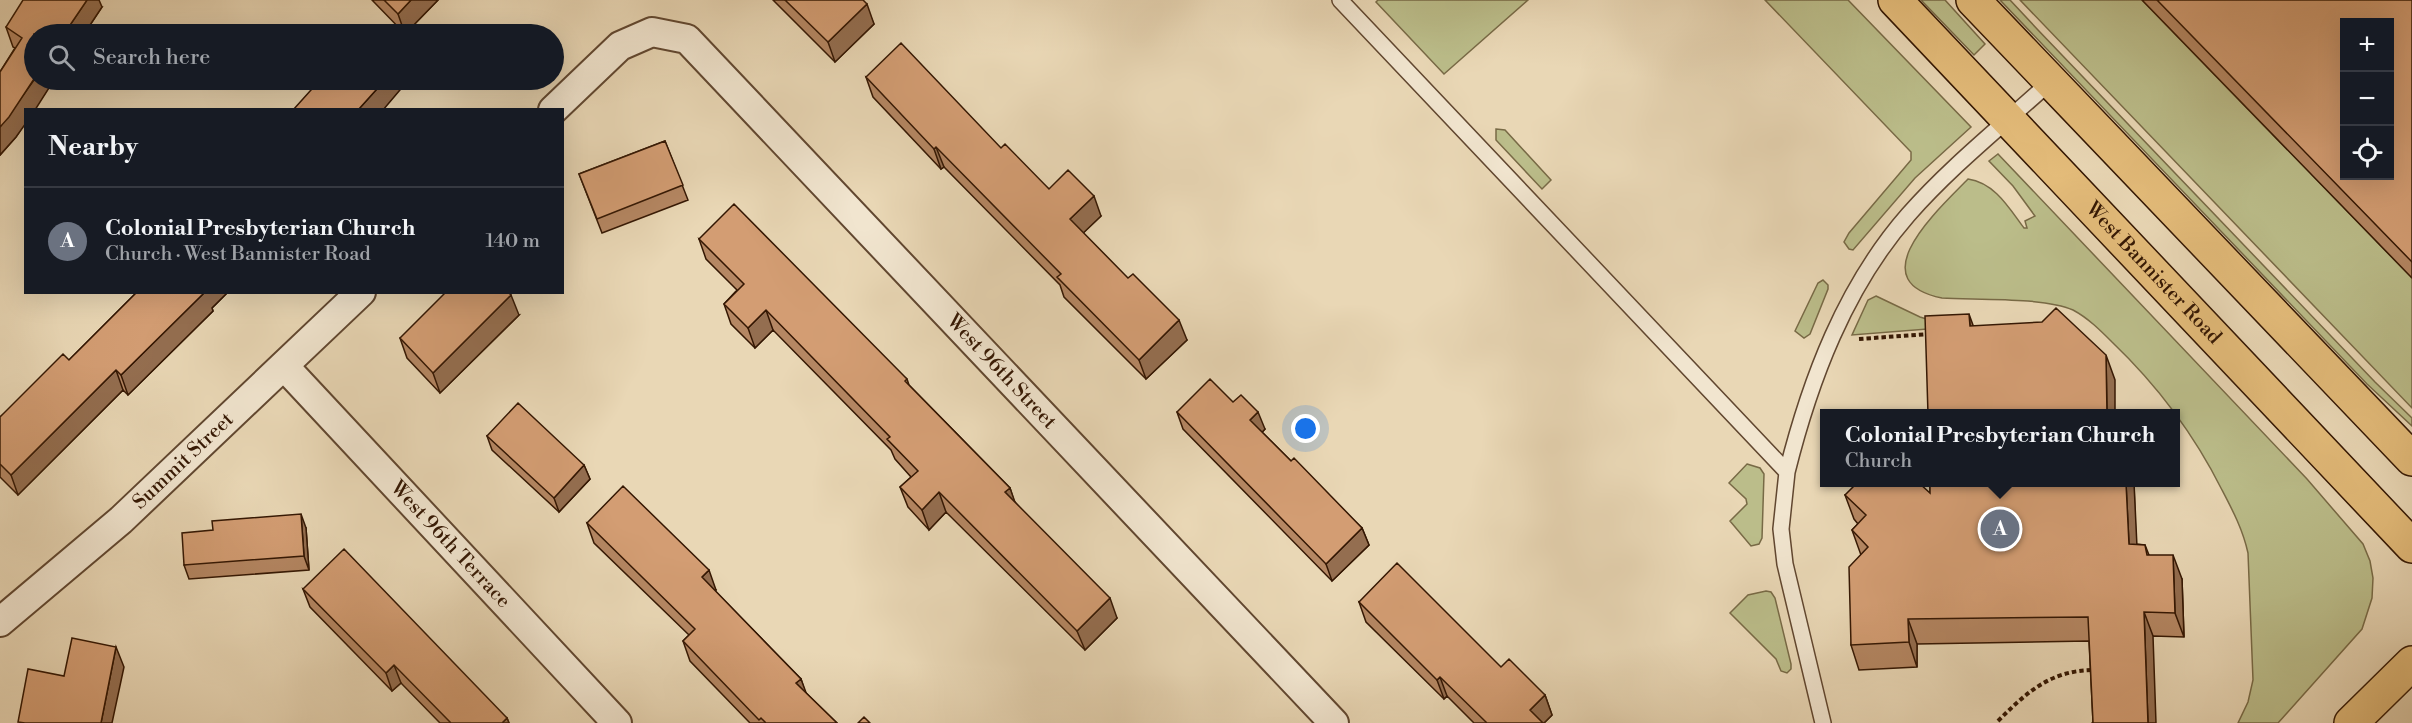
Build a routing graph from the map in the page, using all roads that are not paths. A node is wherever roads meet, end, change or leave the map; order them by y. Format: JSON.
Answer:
{"nodes":[{"id":1,"x":1340,"y":0,"type":"edge"},
{"id":2,"x":1895,"y":0,"type":"edge"},
{"id":3,"x":1973,"y":0,"type":"edge"},
{"id":4,"x":2051,"y":81,"type":"junction"},
{"id":5,"x":555,"y":108,"type":"edge"},
{"id":6,"x":2009,"y":119,"type":"junction"},
{"id":7,"x":359,"y":294,"type":"edge"},
{"id":8,"x":284,"y":366,"type":"junction"},
{"id":9,"x":2412,"y":459,"type":"edge"},
{"id":10,"x":1787,"y":472,"type":"junction"},
{"id":11,"x":2412,"y":546,"type":"edge"},
{"id":12,"x":0,"y":622,"type":"edge"},
{"id":13,"x":2412,"y":663,"type":"edge"},
{"id":14,"x":617,"y":723,"type":"edge"},
{"id":15,"x":1334,"y":723,"type":"edge"},
{"id":16,"x":1824,"y":723,"type":"edge"},
{"id":17,"x":2351,"y":723,"type":"edge"}],
"edges":[{"from":1,"to":10,"type":"lane"},
{"from":2,"to":6,"type":"main road","name":"West Bannister Road"},
{"from":3,"to":4,"type":"main road"},
{"from":4,"to":6,"type":"lane"},
{"from":4,"to":9,"type":"main road"},
{"from":5,"to":15,"type":"street","name":"West 96th Street"},
{"from":6,"to":10,"type":"lane"},
{"from":6,"to":11,"type":"main road","name":"West Bannister Road"},
{"from":7,"to":8,"type":"street","name":"Summit Street"},
{"from":8,"to":12,"type":"street","name":"Summit Street"},
{"from":8,"to":14,"type":"street","name":"West 96th Terrace"},
{"from":10,"to":16,"type":"lane"},
{"from":13,"to":17,"type":"main road"}]}
